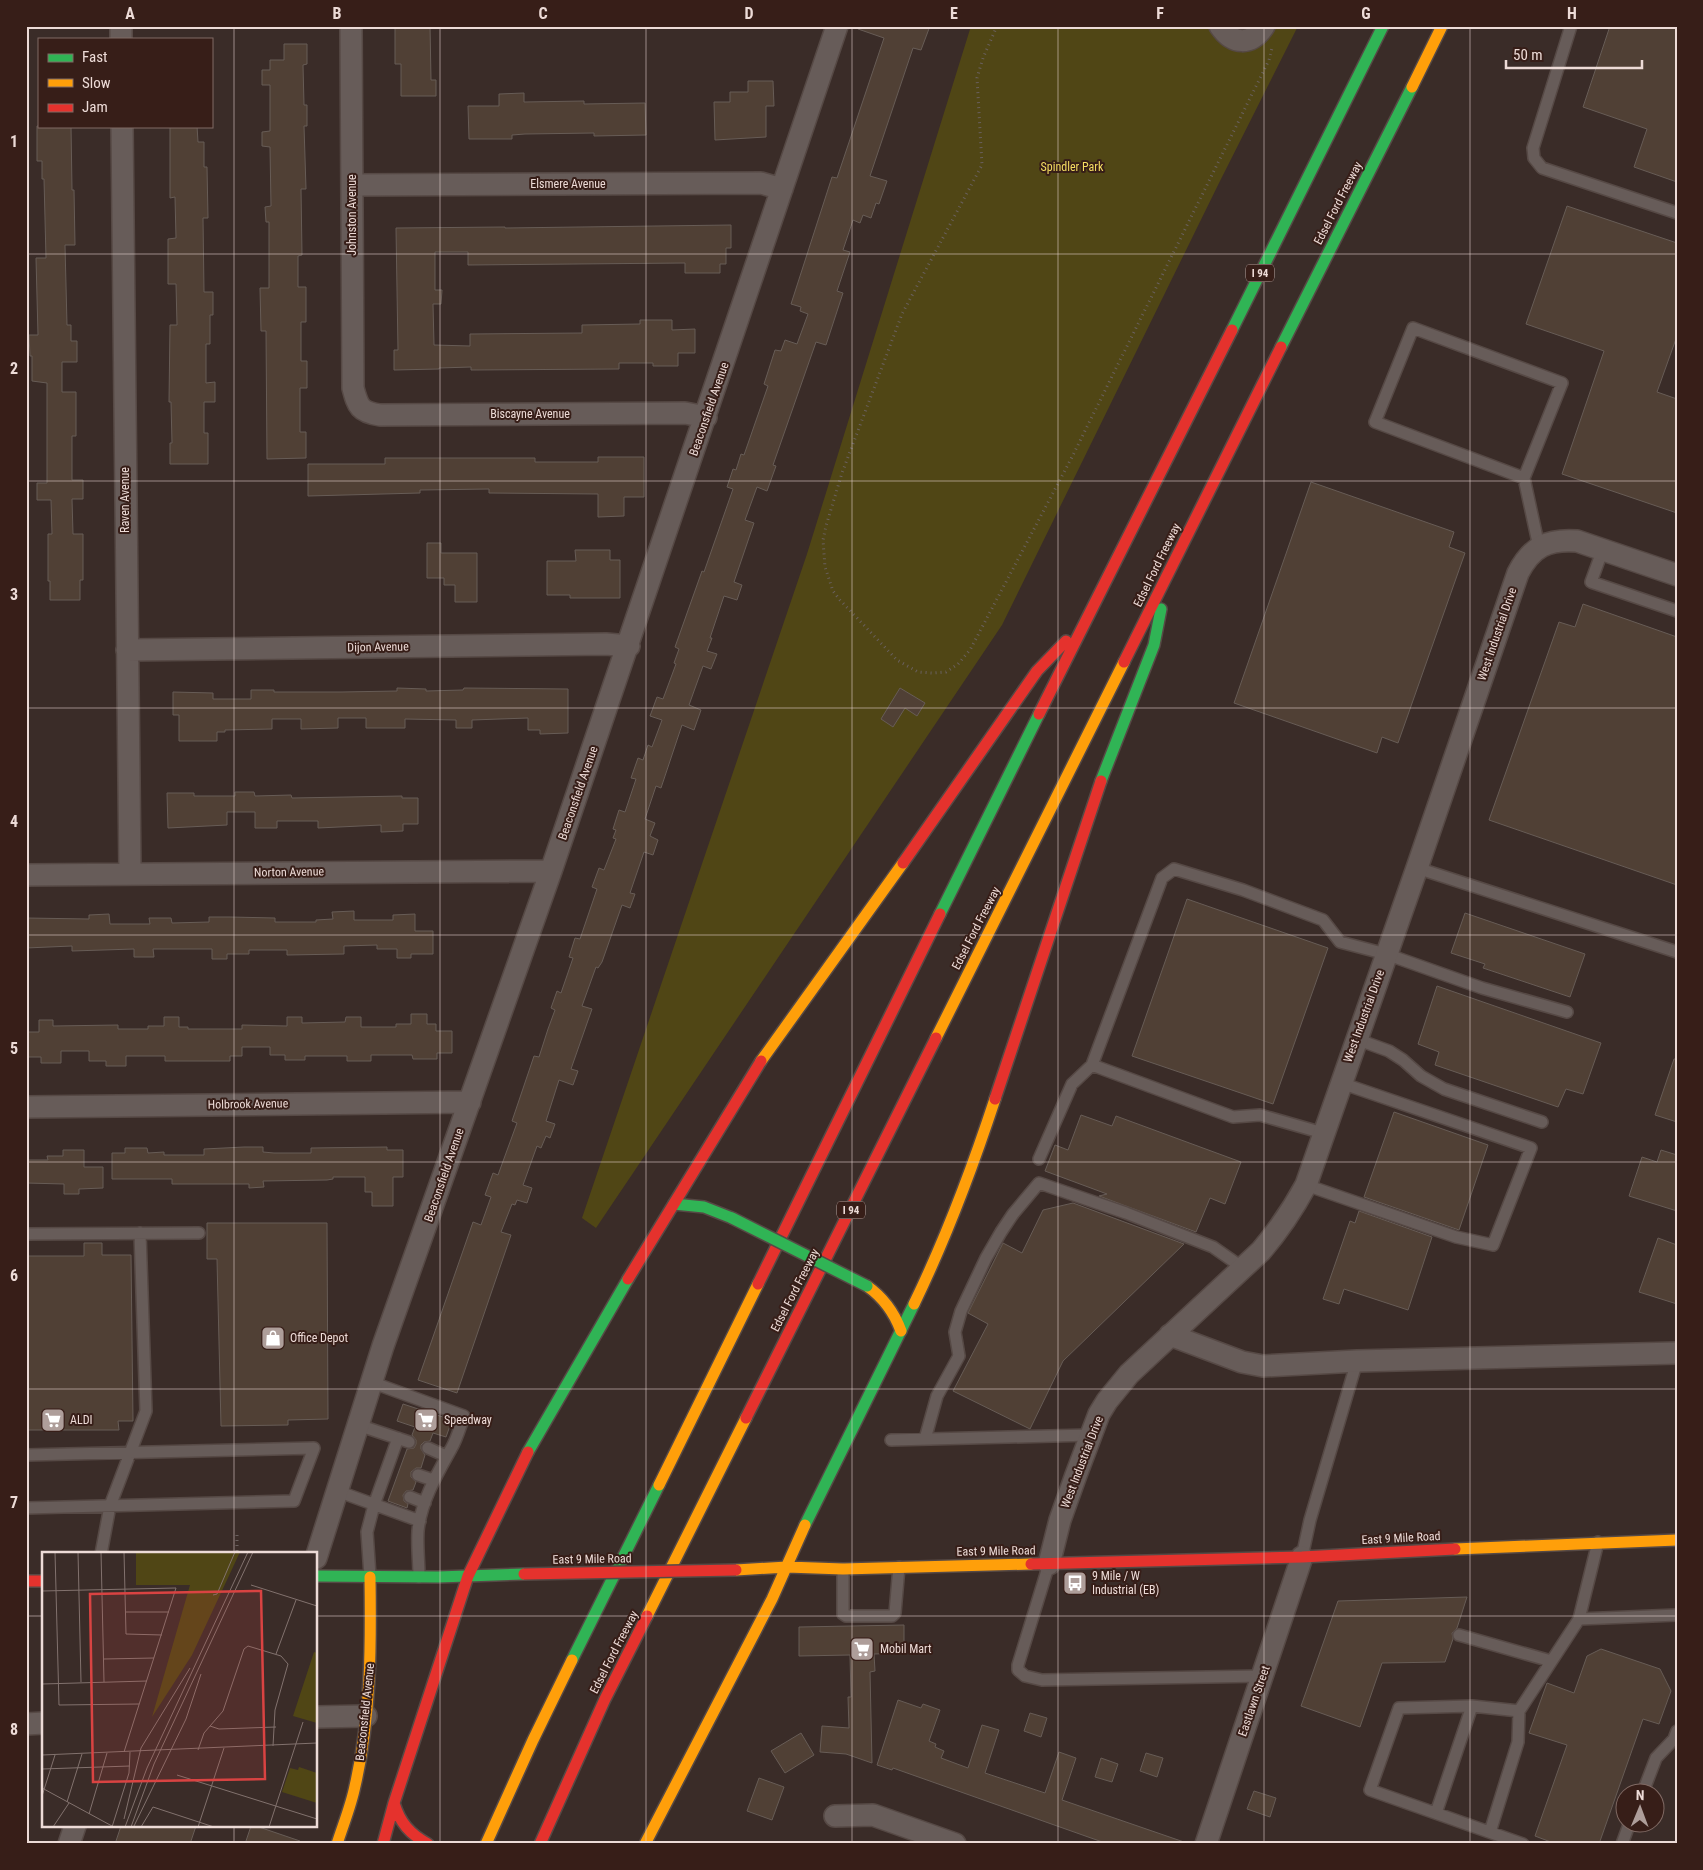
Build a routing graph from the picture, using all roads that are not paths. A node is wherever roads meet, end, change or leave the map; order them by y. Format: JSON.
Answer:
{"nodes":[{"id":1,"x":350,"y":26,"type":"edge"},
{"id":2,"x":837,"y":26,"type":"edge"},
{"id":3,"x":1220,"y":26,"type":"edge"},
{"id":4,"x":1383,"y":26,"type":"edge"},
{"id":5,"x":1442,"y":26,"type":"edge"},
{"id":6,"x":1571,"y":26,"type":"edge"},
{"id":7,"x":1268,"y":35,"type":"edge"},
{"id":8,"x":122,"y":128,"type":"edge"},
{"id":9,"x":352,"y":185,"type":"junction"},
{"id":10,"x":782,"y":189,"type":"junction"},
{"id":11,"x":1677,"y":213,"type":"edge"},
{"id":12,"x":357,"y":404,"type":"joint"},
{"id":13,"x":706,"y":417,"type":"junction"},
{"id":14,"x":1524,"y":478,"type":"junction"},
{"id":15,"x":1539,"y":547,"type":"junction"},
{"id":16,"x":1602,"y":549,"type":"junction"},
{"id":17,"x":1677,"y":575,"type":"edge"},
{"id":18,"x":1166,"y":578,"type":"junction"},
{"id":19,"x":1677,"y":611,"type":"edge"},
{"id":20,"x":1083,"y":624,"type":"junction"},
{"id":21,"x":629,"y":646,"type":"junction"},
{"id":22,"x":126,"y":650,"type":"junction"},
{"id":23,"x":1417,"y":868,"type":"junction"},
{"id":24,"x":551,"y":871,"type":"junction"},
{"id":25,"x":130,"y":874,"type":"junction"},
{"id":26,"x":26,"y":875,"type":"edge"},
{"id":27,"x":1677,"y":952,"type":"edge"},
{"id":28,"x":1386,"y":954,"type":"junction"},
{"id":29,"x":1567,"y":1012,"type":"dead end"},
{"id":30,"x":1356,"y":1038,"type":"junction"},
{"id":31,"x":1092,"y":1065,"type":"junction"},
{"id":32,"x":1341,"y":1083,"type":"junction"},
{"id":33,"x":470,"y":1102,"type":"junction"},
{"id":34,"x":26,"y":1107,"type":"edge"},
{"id":35,"x":1542,"y":1122,"type":"dead end"},
{"id":36,"x":1323,"y":1133,"type":"junction"},
{"id":37,"x":1039,"y":1158,"type":"dead end"},
{"id":38,"x":1306,"y":1185,"type":"junction"},
{"id":39,"x":674,"y":1204,"type":"junction"},
{"id":40,"x":140,"y":1233,"type":"junction"},
{"id":41,"x":199,"y":1233,"type":"dead end"},
{"id":42,"x":26,"y":1234,"type":"edge"},
{"id":43,"x":1243,"y":1268,"type":"junction"},
{"id":44,"x":901,"y":1331,"type":"junction"},
{"id":45,"x":1170,"y":1335,"type":"junction"},
{"id":46,"x":1677,"y":1354,"type":"edge"},
{"id":47,"x":1357,"y":1362,"type":"junction"},
{"id":48,"x":372,"y":1382,"type":"junction"},
{"id":49,"x":358,"y":1425,"type":"junction"},
{"id":50,"x":1091,"y":1435,"type":"junction"},
{"id":51,"x":925,"y":1439,"type":"junction"},
{"id":52,"x":891,"y":1440,"type":"dead end"},
{"id":53,"x":428,"y":1448,"type":"dead end"},
{"id":54,"x":131,"y":1452,"type":"junction"},
{"id":55,"x":26,"y":1455,"type":"edge"},
{"id":56,"x":446,"y":1456,"type":"junction"},
{"id":57,"x":418,"y":1475,"type":"dead end"},
{"id":58,"x":433,"y":1480,"type":"junction"},
{"id":59,"x":337,"y":1491,"type":"junction"},
{"id":60,"x":410,"y":1497,"type":"dead end"},
{"id":61,"x":425,"y":1503,"type":"junction"},
{"id":62,"x":374,"y":1505,"type":"junction"},
{"id":63,"x":110,"y":1506,"type":"junction"},
{"id":64,"x":26,"y":1508,"type":"edge"},
{"id":65,"x":420,"y":1521,"type":"junction"},
{"id":66,"x":1677,"y":1540,"type":"edge"},
{"id":67,"x":1598,"y":1542,"type":"junction"},
{"id":68,"x":101,"y":1552,"type":"edge"},
{"id":69,"x":318,"y":1552,"type":"edge"},
{"id":70,"x":1302,"y":1557,"type":"junction"},
{"id":71,"x":1049,"y":1564,"type":"junction"},
{"id":72,"x":787,"y":1567,"type":"junction"},
{"id":73,"x":899,"y":1567,"type":"junction"},
{"id":74,"x":843,"y":1569,"type":"junction"},
{"id":75,"x":318,"y":1576,"type":"edge"},
{"id":76,"x":468,"y":1576,"type":"junction"},
{"id":77,"x":370,"y":1577,"type":"junction"},
{"id":78,"x":419,"y":1577,"type":"junction"},
{"id":79,"x":42,"y":1581,"type":"edge"},
{"id":80,"x":26,"y":1582,"type":"edge"},
{"id":81,"x":1677,"y":1615,"type":"edge"},
{"id":82,"x":1579,"y":1618,"type":"junction"},
{"id":83,"x":1459,"y":1635,"type":"dead end"},
{"id":84,"x":1551,"y":1661,"type":"junction"},
{"id":85,"x":1262,"y":1676,"type":"junction"},
{"id":86,"x":1472,"y":1706,"type":"junction"},
{"id":87,"x":1519,"y":1711,"type":"junction"},
{"id":88,"x":366,"y":1716,"type":"junction"},
{"id":89,"x":318,"y":1717,"type":"edge"},
{"id":90,"x":42,"y":1723,"type":"edge"},
{"id":91,"x":26,"y":1724,"type":"edge"},
{"id":92,"x":1677,"y":1731,"type":"edge"},
{"id":93,"x":1646,"y":1782,"type":"edge"},
{"id":94,"x":394,"y":1802,"type":"junction"},
{"id":95,"x":1436,"y":1813,"type":"junction"},
{"id":96,"x":835,"y":1816,"type":"dead end"},
{"id":97,"x":74,"y":1828,"type":"edge"},
{"id":98,"x":1490,"y":1832,"type":"junction"},
{"id":99,"x":1626,"y":1832,"type":"edge"},
{"id":100,"x":69,"y":1844,"type":"edge"},
{"id":101,"x":337,"y":1844,"type":"edge"},
{"id":102,"x":382,"y":1844,"type":"edge"},
{"id":103,"x":428,"y":1844,"type":"edge"},
{"id":104,"x":486,"y":1844,"type":"edge"},
{"id":105,"x":540,"y":1844,"type":"edge"},
{"id":106,"x":645,"y":1844,"type":"edge"},
{"id":107,"x":954,"y":1844,"type":"edge"},
{"id":108,"x":1206,"y":1844,"type":"edge"},
{"id":109,"x":1523,"y":1844,"type":"edge"},
{"id":110,"x":1622,"y":1844,"type":"edge"}],
"edges":[{"from":1,"to":9,"type":"street","name":"Johnston Avenue"},
{"from":2,"to":10,"type":"street","name":"Beaconsfield Avenue"},
{"from":3,"to":7,"type":"street"},
{"from":4,"to":20,"type":"main road","number":"I 94"},
{"from":5,"to":18,"type":"main road","name":"Edsel Ford Freeway","number":"I 94"},
{"from":6,"to":11,"type":"lane"},
{"from":8,"to":22,"type":"street","name":"Raven Avenue"},
{"from":9,"to":10,"type":"street","name":"Elsmere Avenue"},
{"from":9,"to":12,"type":"street","name":"Johnston Avenue"},
{"from":10,"to":13,"type":"street","name":"Beaconsfield Avenue"},
{"from":12,"to":13,"type":"street","name":"Biscayne Avenue"},
{"from":13,"to":21,"type":"street","name":"Beaconsfield Avenue"},
{"from":14,"to":14,"type":"lane"},
{"from":14,"to":15,"type":"lane"},
{"from":15,"to":16,"type":"street"},
{"from":15,"to":23,"type":"street","name":"West Industrial Drive"},
{"from":16,"to":17,"type":"street"},
{"from":16,"to":19,"type":"lane"},
{"from":18,"to":44,"type":"main road"},
{"from":18,"to":105,"type":"main road","name":"Edsel Ford Freeway","number":"I 94"},
{"from":20,"to":39,"type":"main road"},
{"from":20,"to":104,"type":"main road","number":"I 94"},
{"from":21,"to":22,"type":"street","name":"Dijon Avenue"},
{"from":21,"to":24,"type":"street","name":"Beaconsfield Avenue"},
{"from":22,"to":25,"type":"street","name":"Raven Avenue"},
{"from":23,"to":27,"type":"lane"},
{"from":23,"to":28,"type":"street","name":"West Industrial Drive"},
{"from":24,"to":25,"type":"street","name":"Norton Avenue"},
{"from":24,"to":33,"type":"street","name":"Beaconsfield Avenue"},
{"from":25,"to":26,"type":"street","name":"Norton Avenue"},
{"from":28,"to":29,"type":"lane"},
{"from":28,"to":30,"type":"street","name":"West Industrial Drive"},
{"from":28,"to":31,"type":"lane"},
{"from":30,"to":32,"type":"street","name":"West Industrial Drive"},
{"from":30,"to":35,"type":"lane"},
{"from":31,"to":36,"type":"lane"},
{"from":31,"to":37,"type":"lane"},
{"from":32,"to":36,"type":"street","name":"West Industrial Drive"},
{"from":32,"to":38,"type":"lane"},
{"from":33,"to":34,"type":"street","name":"Holbrook Avenue"},
{"from":33,"to":48,"type":"street","name":"Beaconsfield Avenue"},
{"from":36,"to":38,"type":"street","name":"West Industrial Drive"},
{"from":38,"to":43,"type":"street","name":"West Industrial Drive"},
{"from":39,"to":44,"type":"main road","bridge":true},
{"from":39,"to":76,"type":"main road"},
{"from":40,"to":41,"type":"lane"},
{"from":40,"to":42,"type":"lane"},
{"from":40,"to":54,"type":"lane"},
{"from":43,"to":45,"type":"street","name":"West Industrial Drive"},
{"from":43,"to":51,"type":"lane"},
{"from":44,"to":72,"type":"main road"},
{"from":45,"to":47,"type":"street"},
{"from":45,"to":50,"type":"street","name":"West Industrial Drive"},
{"from":46,"to":47,"type":"street"},
{"from":47,"to":70,"type":"lane"},
{"from":48,"to":49,"type":"street","name":"Beaconsfield Avenue"},
{"from":48,"to":56,"type":"lane"},
{"from":49,"to":59,"type":"street","name":"Beaconsfield Avenue"},
{"from":49,"to":62,"type":"lane"},
{"from":50,"to":51,"type":"lane"},
{"from":50,"to":71,"type":"street","name":"West Industrial Drive"},
{"from":51,"to":52,"type":"lane"},
{"from":53,"to":56,"type":"lane"},
{"from":54,"to":55,"type":"lane"},
{"from":54,"to":63,"type":"lane"},
{"from":54,"to":63,"type":"lane"},
{"from":56,"to":58,"type":"lane"},
{"from":57,"to":58,"type":"lane"},
{"from":58,"to":61,"type":"lane"},
{"from":59,"to":62,"type":"lane"},
{"from":59,"to":69,"type":"street","name":"Beaconsfield Avenue"},
{"from":60,"to":61,"type":"lane"},
{"from":61,"to":65,"type":"lane"},
{"from":62,"to":65,"type":"lane"},
{"from":62,"to":77,"type":"lane"},
{"from":63,"to":64,"type":"lane"},
{"from":63,"to":68,"type":"lane"},
{"from":65,"to":78,"type":"lane"},
{"from":66,"to":67,"type":"main road","name":"East 9 Mile Road"},
{"from":67,"to":70,"type":"main road","name":"East 9 Mile Road"},
{"from":67,"to":82,"type":"lane"},
{"from":70,"to":71,"type":"main road","name":"East 9 Mile Road"},
{"from":70,"to":85,"type":"street","name":"Eastlawn Street"},
{"from":71,"to":73,"type":"main road","name":"East 9 Mile Road"},
{"from":71,"to":85,"type":"lane"},
{"from":72,"to":74,"type":"main road","name":"East 9 Mile Road"},
{"from":72,"to":76,"type":"main road","name":"East 9 Mile Road","bridge":true},
{"from":72,"to":106,"type":"main road"},
{"from":73,"to":74,"type":"main road","name":"East 9 Mile Road"},
{"from":73,"to":74,"type":"lane"},
{"from":75,"to":77,"type":"main road","name":"East 9 Mile Road"},
{"from":76,"to":78,"type":"main road","name":"East 9 Mile Road"},
{"from":76,"to":94,"type":"main road"},
{"from":77,"to":78,"type":"main road","name":"East 9 Mile Road"},
{"from":77,"to":88,"type":"main road","name":"Beaconsfield Avenue"},
{"from":79,"to":80,"type":"main road"},
{"from":81,"to":82,"type":"lane"},
{"from":82,"to":84,"type":"lane"},
{"from":83,"to":84,"type":"lane"},
{"from":84,"to":87,"type":"lane"},
{"from":85,"to":108,"type":"street","name":"Eastlawn Street"},
{"from":86,"to":87,"type":"lane"},
{"from":86,"to":95,"type":"lane"},
{"from":86,"to":95,"type":"lane"},
{"from":87,"to":98,"type":"lane"},
{"from":88,"to":89,"type":"street"},
{"from":88,"to":101,"type":"main road","name":"Beaconsfield Avenue"},
{"from":90,"to":91,"type":"street"},
{"from":92,"to":93,"type":"lane"},
{"from":94,"to":102,"type":"main road"},
{"from":94,"to":103,"type":"main road"},
{"from":95,"to":98,"type":"lane"},
{"from":96,"to":107,"type":"street"},
{"from":97,"to":100,"type":"street"},
{"from":98,"to":109,"type":"lane"},
{"from":99,"to":110,"type":"lane"}]}
